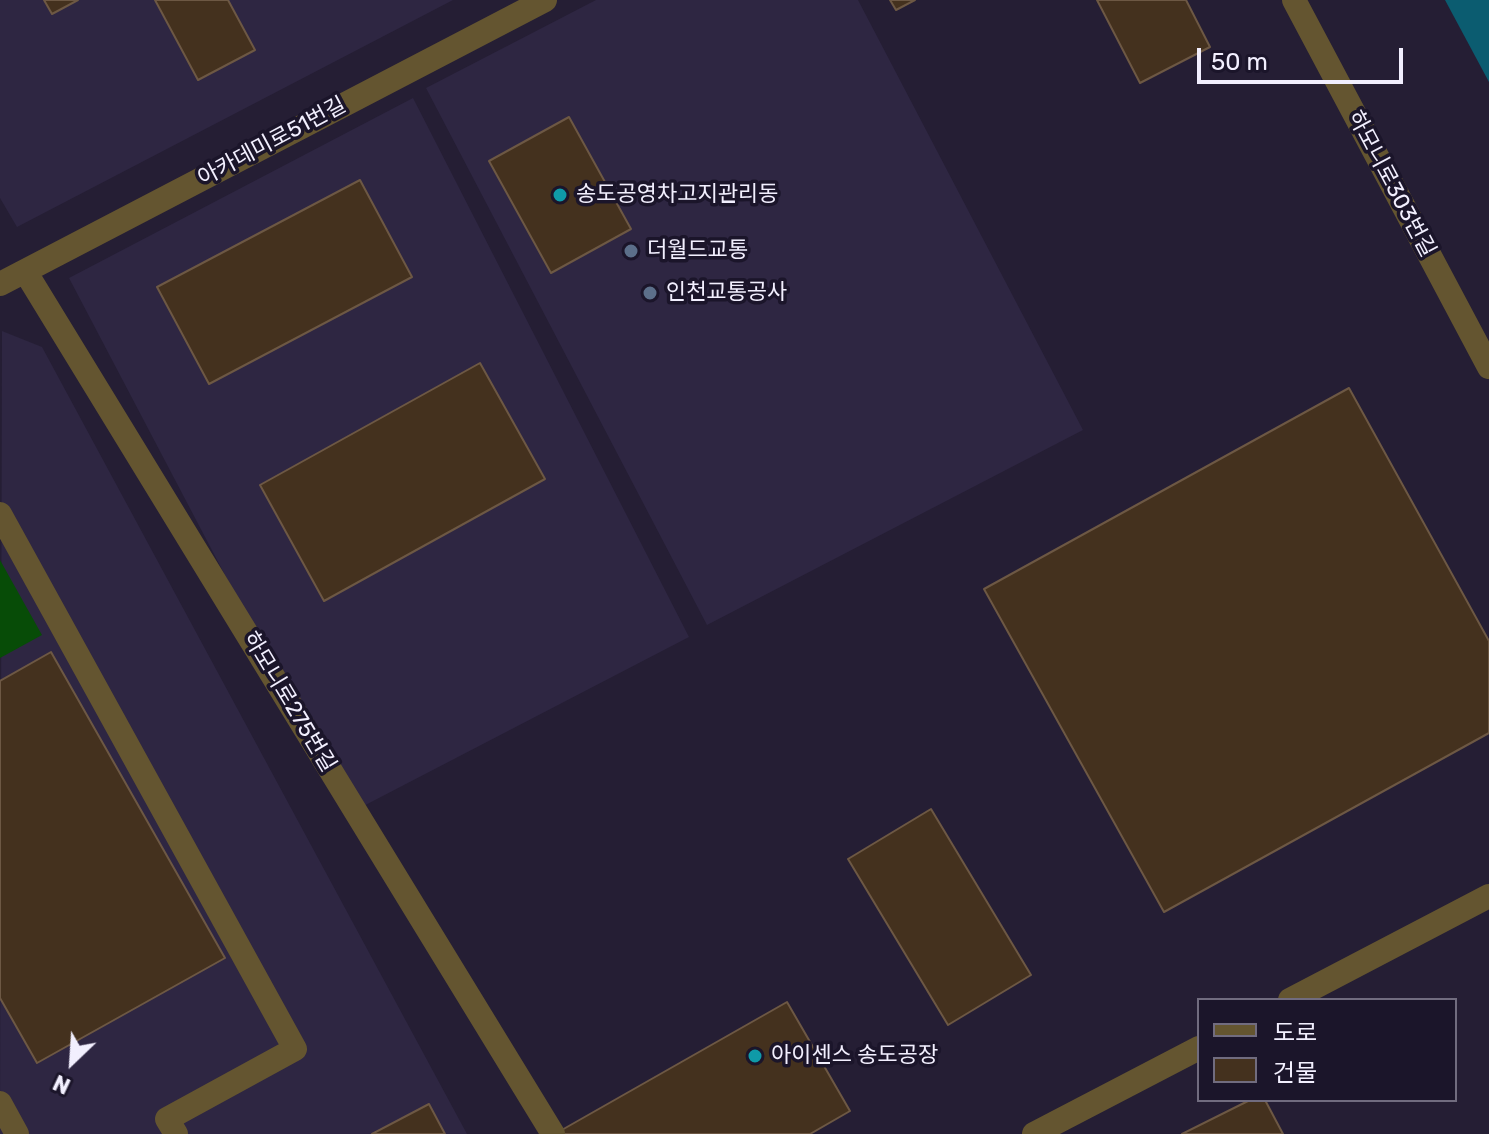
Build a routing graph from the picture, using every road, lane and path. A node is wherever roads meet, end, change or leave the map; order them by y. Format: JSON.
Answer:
{"nodes":[{"id":1,"x":545,"y":0,"type":"edge"},
{"id":2,"x":1294,"y":0,"type":"edge"},
{"id":3,"x":25,"y":271,"type":"junction"},
{"id":4,"x":0,"y":284,"type":"edge"},
{"id":5,"x":1489,"y":367,"type":"edge"},
{"id":6,"x":0,"y":514,"type":"edge"},
{"id":7,"x":1489,"y":896,"type":"edge"},
{"id":8,"x":1294,"y":998,"type":"edge"},
{"id":9,"x":1197,"y":1049,"type":"edge"},
{"id":10,"x":0,"y":1103,"type":"edge"},
{"id":11,"x":17,"y":1134,"type":"edge"},
{"id":12,"x":176,"y":1134,"type":"edge"},
{"id":13,"x":553,"y":1134,"type":"edge"},
{"id":14,"x":1034,"y":1134,"type":"edge"}],
"edges":[{"from":1,"to":3,"type":"street","name":"아카데미로51번길"},
{"from":2,"to":5,"type":"street","name":"하모니로303번길"},
{"from":3,"to":4,"type":"street","name":"아카데미로51번길"},
{"from":3,"to":13,"type":"street","name":"하모니로275번길"},
{"from":6,"to":12,"type":"street"},
{"from":7,"to":8,"type":"street"},
{"from":9,"to":14,"type":"street"},
{"from":10,"to":11,"type":"street"}]}
